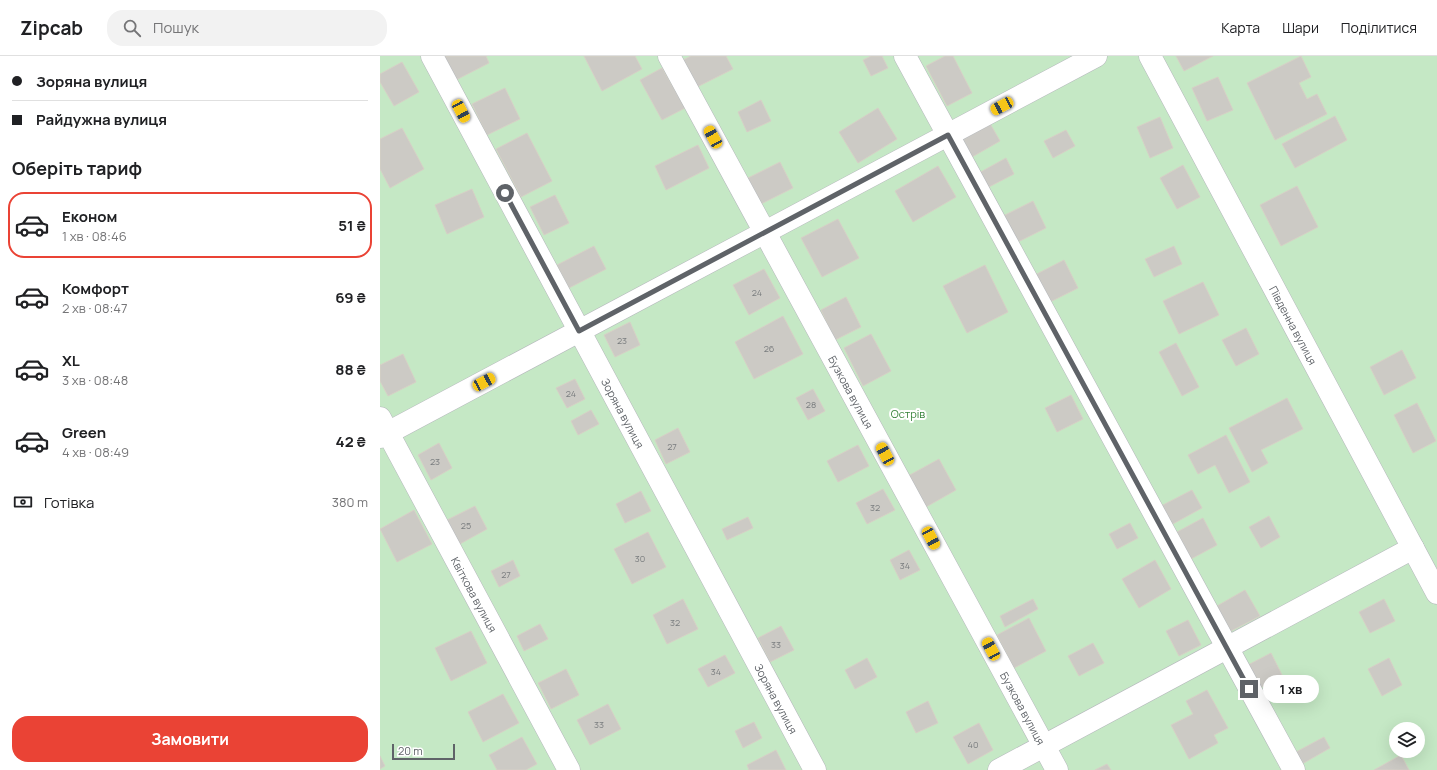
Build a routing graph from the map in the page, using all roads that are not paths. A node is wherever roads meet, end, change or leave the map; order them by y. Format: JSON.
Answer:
{"nodes":[{"id":1,"x":432,"y":56,"type":"edge"},
{"id":2,"x":669,"y":56,"type":"edge"},
{"id":3,"x":905,"y":56,"type":"edge"},
{"id":4,"x":1096,"y":56,"type":"edge"},
{"id":5,"x":1150,"y":56,"type":"edge"},
{"id":6,"x":948,"y":135,"type":"junction"},
{"id":7,"x":764,"y":232,"type":"junction"},
{"id":8,"x":579,"y":331,"type":"junction"},
{"id":9,"x":383,"y":429,"type":"edge"},
{"id":10,"x":1413,"y":548,"type":"junction"},
{"id":11,"x":1437,"y":593,"type":"edge"},
{"id":12,"x":1227,"y":648,"type":"junction"},
{"id":13,"x":1044,"y":746,"type":"junction"},
{"id":14,"x":569,"y":770,"type":"edge"},
{"id":15,"x":815,"y":770,"type":"edge"},
{"id":16,"x":999,"y":770,"type":"edge"},
{"id":17,"x":1057,"y":770,"type":"edge"},
{"id":18,"x":1294,"y":770,"type":"edge"}],
"edges":[{"from":1,"to":8,"type":"street","name":"Зоряна вулиця"},
{"from":2,"to":7,"type":"street","name":"Бузкова вулиця"},
{"from":3,"to":6,"type":"street"},
{"from":4,"to":6,"type":"street"},
{"from":5,"to":10,"type":"street","name":"Південна вулиця"},
{"from":6,"to":7,"type":"street"},
{"from":6,"to":12,"type":"street"},
{"from":7,"to":8,"type":"street"},
{"from":7,"to":13,"type":"street","name":"Бузкова вулиця"},
{"from":8,"to":9,"type":"street"},
{"from":8,"to":15,"type":"street","name":"Зоряна вулиця"},
{"from":9,"to":14,"type":"street","name":"Квіткова вулиця"},
{"from":10,"to":11,"type":"street","name":"Південна вулиця"},
{"from":10,"to":12,"type":"street"},
{"from":12,"to":13,"type":"street"},
{"from":12,"to":18,"type":"street"},
{"from":13,"to":16,"type":"street"},
{"from":13,"to":17,"type":"street","name":"Бузкова вулиця"}]}
